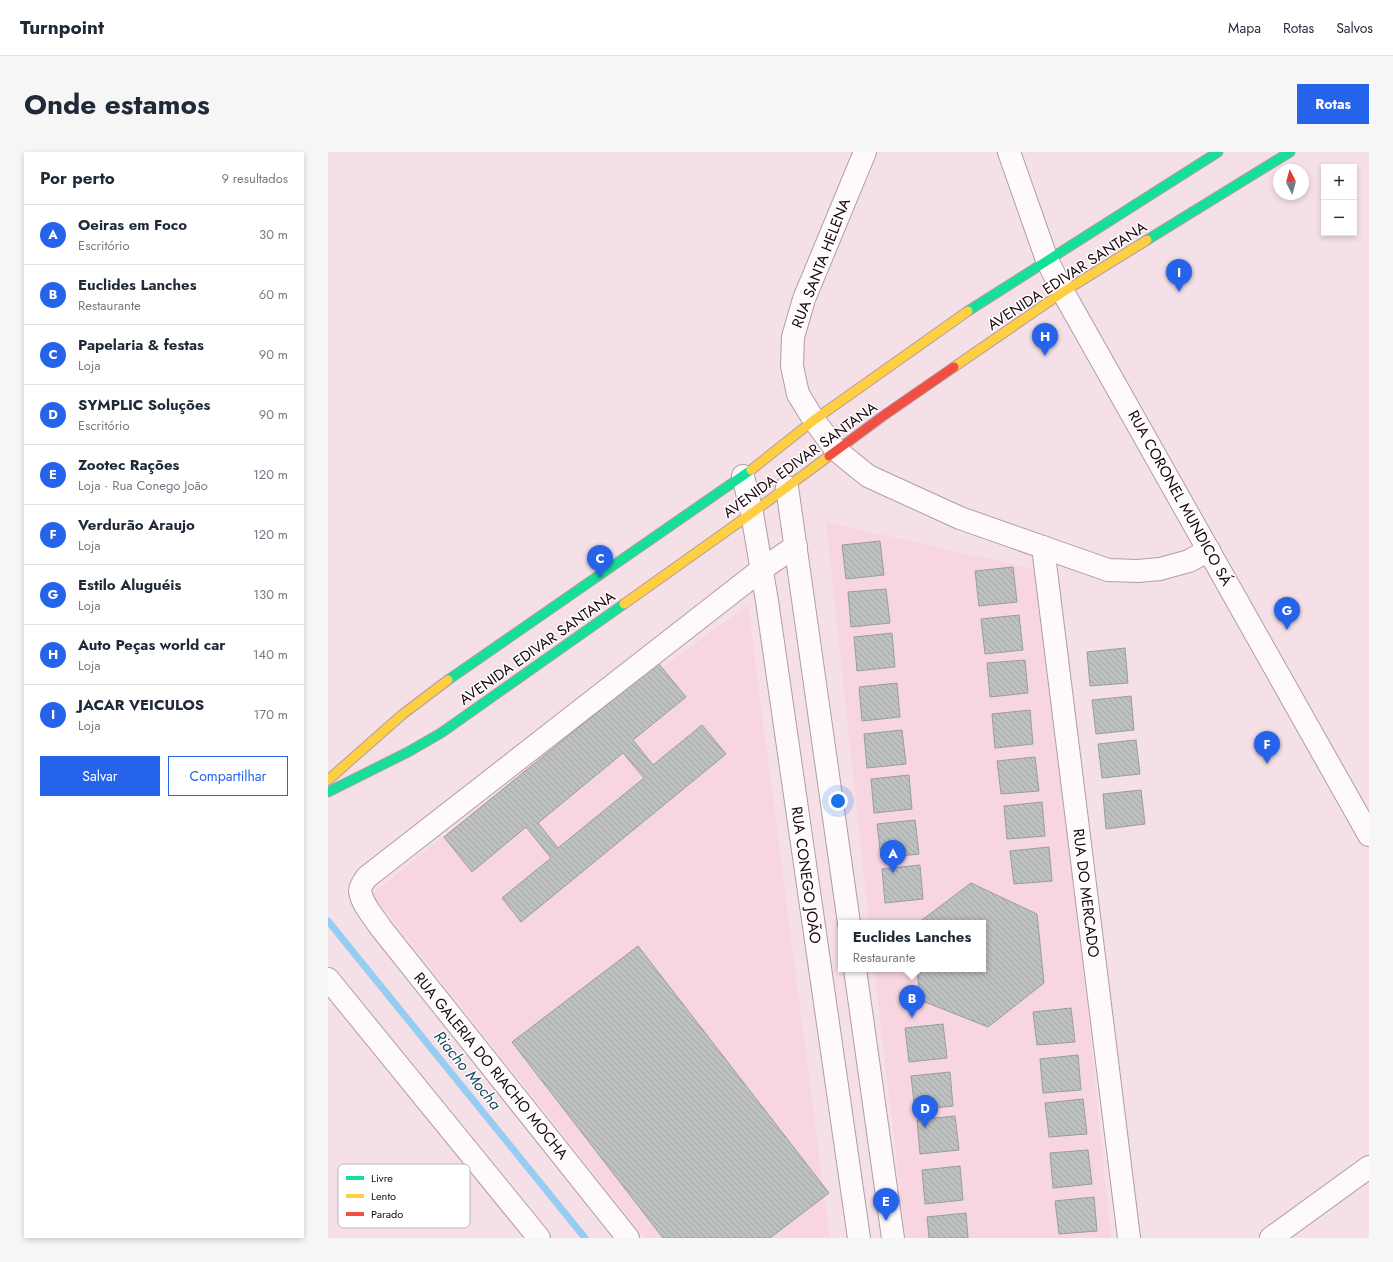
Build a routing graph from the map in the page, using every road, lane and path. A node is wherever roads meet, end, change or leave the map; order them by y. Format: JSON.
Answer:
{"nodes":[{"id":1,"x":865,"y":152,"type":"edge"},
{"id":2,"x":1009,"y":152,"type":"edge"},
{"id":3,"x":1218,"y":152,"type":"edge"},
{"id":4,"x":1290,"y":152,"type":"edge"},
{"id":5,"x":1047,"y":260,"type":"junction"},
{"id":6,"x":1063,"y":292,"type":"junction"},
{"id":7,"x":814,"y":420,"type":"junction"},
{"id":8,"x":836,"y":450,"type":"junction"},
{"id":9,"x":742,"y":476,"type":"junction"},
{"id":10,"x":787,"y":487,"type":"junction"},
{"id":11,"x":752,"y":513,"type":"junction"},
{"id":12,"x":796,"y":546,"type":"junction"},
{"id":13,"x":1043,"y":547,"type":"junction"},
{"id":14,"x":1209,"y":550,"type":"junction"},
{"id":15,"x":762,"y":569,"type":"junction"},
{"id":16,"x":328,"y":780,"type":"edge"},
{"id":17,"x":328,"y":792,"type":"edge"},
{"id":18,"x":1369,"y":835,"type":"edge"},
{"id":19,"x":849,"y":920,"type":"edge"},
{"id":20,"x":838,"y":971,"type":"edge"},
{"id":21,"x":855,"y":972,"type":"edge"},
{"id":22,"x":821,"y":974,"type":"junction"},
{"id":23,"x":328,"y":979,"type":"edge"},
{"id":24,"x":1369,"y":1167,"type":"edge"},
{"id":25,"x":539,"y":1238,"type":"edge"},
{"id":26,"x":628,"y":1238,"type":"edge"},
{"id":27,"x":858,"y":1238,"type":"edge"},
{"id":28,"x":893,"y":1238,"type":"edge"},
{"id":29,"x":1129,"y":1238,"type":"edge"},
{"id":30,"x":1271,"y":1238,"type":"edge"}],
"edges":[{"from":1,"to":7,"type":"street","name":"RUA SANTA HELENA"},
{"from":2,"to":5,"type":"street","name":"RUA CORONEL MUNDICO SÁ"},
{"from":3,"to":5,"type":"highway","name":"AVENIDA EDIVAR SANTANA"},
{"from":4,"to":6,"type":"highway","name":"AVENIDA EDIVAR SANTANA"},
{"from":5,"to":6,"type":"street","name":"RUA CORONEL MUNDICO SÁ"},
{"from":5,"to":7,"type":"highway","name":"AVENIDA EDIVAR SANTANA"},
{"from":6,"to":8,"type":"highway","name":"AVENIDA EDIVAR SANTANA"},
{"from":6,"to":14,"type":"street","name":"RUA CORONEL MUNDICO SÁ"},
{"from":7,"to":8,"type":"street","name":"RUA SANTA HELENA"},
{"from":7,"to":9,"type":"highway","name":"AVENIDA EDIVAR SANTANA"},
{"from":8,"to":10,"type":"highway","name":"AVENIDA EDIVAR SANTANA"},
{"from":8,"to":13,"type":"street","name":"RUA SANTA HELENA"},
{"from":9,"to":11,"type":"street"},
{"from":9,"to":16,"type":"highway","name":"AVENIDA EDIVAR SANTANA"},
{"from":10,"to":11,"type":"highway","name":"AVENIDA EDIVAR SANTANA"},
{"from":10,"to":12,"type":"street"},
{"from":11,"to":15,"type":"street","name":"RUA CONEGO JOÃO"},
{"from":11,"to":17,"type":"highway","name":"AVENIDA EDIVAR SANTANA"},
{"from":12,"to":15,"type":"street"},
{"from":12,"to":19,"type":"street"},
{"from":13,"to":14,"type":"street","name":"RUA SANTA HELENA"},
{"from":13,"to":29,"type":"street","name":"RUA DO MERCADO"},
{"from":14,"to":18,"type":"street","name":"RUA CORONEL MUNDICO SÁ"},
{"from":15,"to":22,"type":"street","name":"RUA CONEGO JOÃO"},
{"from":15,"to":26,"type":"street","name":"RUA GALERIA DO RIACHO MOCHA"},
{"from":20,"to":22,"type":"street"},
{"from":21,"to":28,"type":"street"},
{"from":22,"to":27,"type":"street","name":"RUA CONEGO JOÃO"},
{"from":23,"to":25,"type":"street"},
{"from":24,"to":30,"type":"street"}]}
